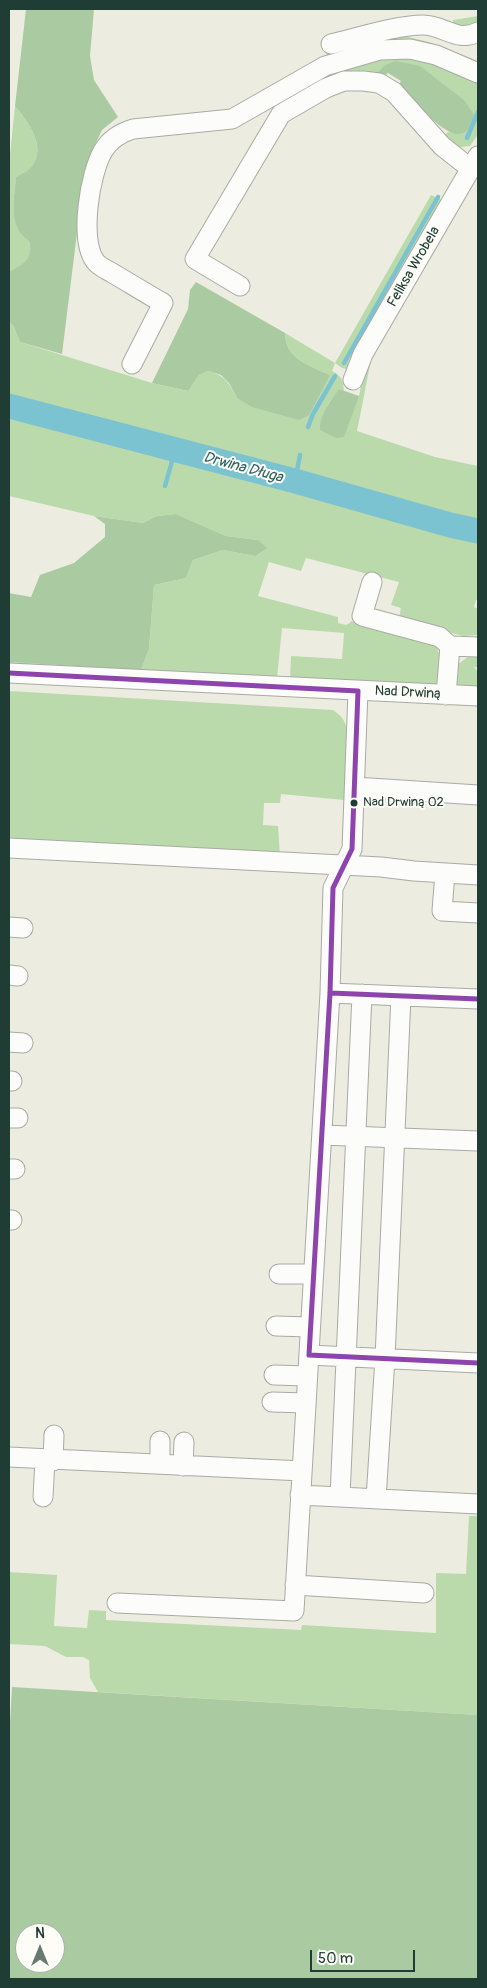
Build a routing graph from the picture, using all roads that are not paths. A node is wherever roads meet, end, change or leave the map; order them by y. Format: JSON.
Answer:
{"nodes":[{"id":1,"x":478,"y":32,"type":"edge"},
{"id":2,"x":331,"y":44,"type":"dead end"},
{"id":3,"x":478,"y":73,"type":"edge"},
{"id":4,"x":475,"y":163,"type":"edge"},
{"id":5,"x":240,"y":286,"type":"dead end"},
{"id":6,"x":132,"y":364,"type":"dead end"},
{"id":7,"x":353,"y":380,"type":"dead end"},
{"id":8,"x":372,"y":582,"type":"dead end"},
{"id":9,"x":450,"y":646,"type":"junction"},
{"id":10,"x":478,"y":647,"type":"edge"},
{"id":11,"x":9,"y":673,"type":"edge"},
{"id":12,"x":358,"y":691,"type":"junction"},
{"id":13,"x":446,"y":695,"type":"junction"},
{"id":14,"x":478,"y":696,"type":"edge"},
{"id":15,"x":355,"y":787,"type":"junction"},
{"id":16,"x":478,"y":795,"type":"edge"},
{"id":17,"x":9,"y":848,"type":"edge"},
{"id":18,"x":345,"y":865,"type":"junction"},
{"id":19,"x":445,"y":873,"type":"junction"},
{"id":20,"x":478,"y":875,"type":"edge"},
{"id":21,"x":478,"y":913,"type":"edge"},
{"id":22,"x":330,"y":993,"type":"junction"},
{"id":23,"x":362,"y":994,"type":"junction"},
{"id":24,"x":401,"y":996,"type":"junction"},
{"id":25,"x":478,"y":1000,"type":"edge"},
{"id":26,"x":322,"y":1134,"type":"junction"},
{"id":27,"x":356,"y":1136,"type":"junction"},
{"id":28,"x":395,"y":1138,"type":"junction"},
{"id":29,"x":478,"y":1141,"type":"edge"},
{"id":30,"x":280,"y":1274,"type":"dead end"},
{"id":31,"x":313,"y":1274,"type":"junction"},
{"id":32,"x":276,"y":1326,"type":"dead end"},
{"id":33,"x":310,"y":1327,"type":"junction"},
{"id":34,"x":309,"y":1355,"type":"junction"},
{"id":35,"x":345,"y":1356,"type":"junction"},
{"id":36,"x":385,"y":1358,"type":"junction"},
{"id":37,"x":478,"y":1363,"type":"edge"},
{"id":38,"x":274,"y":1375,"type":"dead end"},
{"id":39,"x":308,"y":1376,"type":"junction"},
{"id":40,"x":272,"y":1402,"type":"dead end"},
{"id":41,"x":306,"y":1403,"type":"junction"},
{"id":42,"x":54,"y":1435,"type":"dead end"},
{"id":43,"x":160,"y":1441,"type":"dead end"},
{"id":44,"x":184,"y":1442,"type":"dead end"},
{"id":45,"x":9,"y":1457,"type":"edge"},
{"id":46,"x":49,"y":1460,"type":"junction"},
{"id":47,"x":160,"y":1464,"type":"junction"},
{"id":48,"x":183,"y":1466,"type":"junction"},
{"id":49,"x":302,"y":1471,"type":"junction"},
{"id":50,"x":300,"y":1495,"type":"junction"},
{"id":51,"x":43,"y":1497,"type":"dead end"},
{"id":52,"x":340,"y":1497,"type":"junction"},
{"id":53,"x":376,"y":1499,"type":"junction"},
{"id":54,"x":478,"y":1504,"type":"edge"},
{"id":55,"x":296,"y":1585,"type":"junction"},
{"id":56,"x":424,"y":1592,"type":"dead end"},
{"id":57,"x":118,"y":1603,"type":"dead end"}],
"edges":[{"from":1,"to":2,"type":"street"},
{"from":3,"to":6,"type":"street"},
{"from":4,"to":5,"type":"street"},
{"from":4,"to":7,"type":"street","name":"Feliksa Wrobela"},
{"from":8,"to":9,"type":"street"},
{"from":9,"to":10,"type":"street"},
{"from":9,"to":13,"type":"street"},
{"from":11,"to":12,"type":"street","name":"Nad Drwiną"},
{"from":12,"to":13,"type":"street","name":"Nad Drwiną"},
{"from":12,"to":15,"type":"street"},
{"from":13,"to":14,"type":"street","name":"Nad Drwiną"},
{"from":15,"to":16,"type":"street"},
{"from":15,"to":18,"type":"street"},
{"from":17,"to":18,"type":"street"},
{"from":18,"to":19,"type":"street"},
{"from":18,"to":22,"type":"street"},
{"from":19,"to":20,"type":"street"},
{"from":19,"to":21,"type":"street"},
{"from":22,"to":23,"type":"street"},
{"from":22,"to":26,"type":"street"},
{"from":23,"to":24,"type":"street"},
{"from":23,"to":27,"type":"street"},
{"from":24,"to":25,"type":"street"},
{"from":24,"to":28,"type":"street"},
{"from":26,"to":27,"type":"street"},
{"from":26,"to":31,"type":"street"},
{"from":27,"to":28,"type":"street"},
{"from":27,"to":35,"type":"street"},
{"from":28,"to":29,"type":"street"},
{"from":28,"to":36,"type":"street"},
{"from":30,"to":31,"type":"street"},
{"from":31,"to":33,"type":"street"},
{"from":32,"to":33,"type":"street"},
{"from":33,"to":34,"type":"street"},
{"from":34,"to":35,"type":"street"},
{"from":34,"to":39,"type":"street"},
{"from":35,"to":36,"type":"street"},
{"from":35,"to":52,"type":"street"},
{"from":36,"to":37,"type":"street"},
{"from":36,"to":53,"type":"street"},
{"from":38,"to":39,"type":"street"},
{"from":39,"to":41,"type":"street"},
{"from":40,"to":41,"type":"street"},
{"from":41,"to":49,"type":"street"},
{"from":42,"to":46,"type":"street"},
{"from":43,"to":47,"type":"street"},
{"from":44,"to":48,"type":"street"},
{"from":45,"to":46,"type":"street"},
{"from":46,"to":47,"type":"street"},
{"from":46,"to":51,"type":"street"},
{"from":47,"to":48,"type":"street"},
{"from":48,"to":49,"type":"street"},
{"from":49,"to":50,"type":"street"},
{"from":50,"to":52,"type":"street"},
{"from":50,"to":55,"type":"street"},
{"from":52,"to":53,"type":"street"},
{"from":53,"to":54,"type":"street"},
{"from":55,"to":56,"type":"street"},
{"from":55,"to":57,"type":"street"}]}
